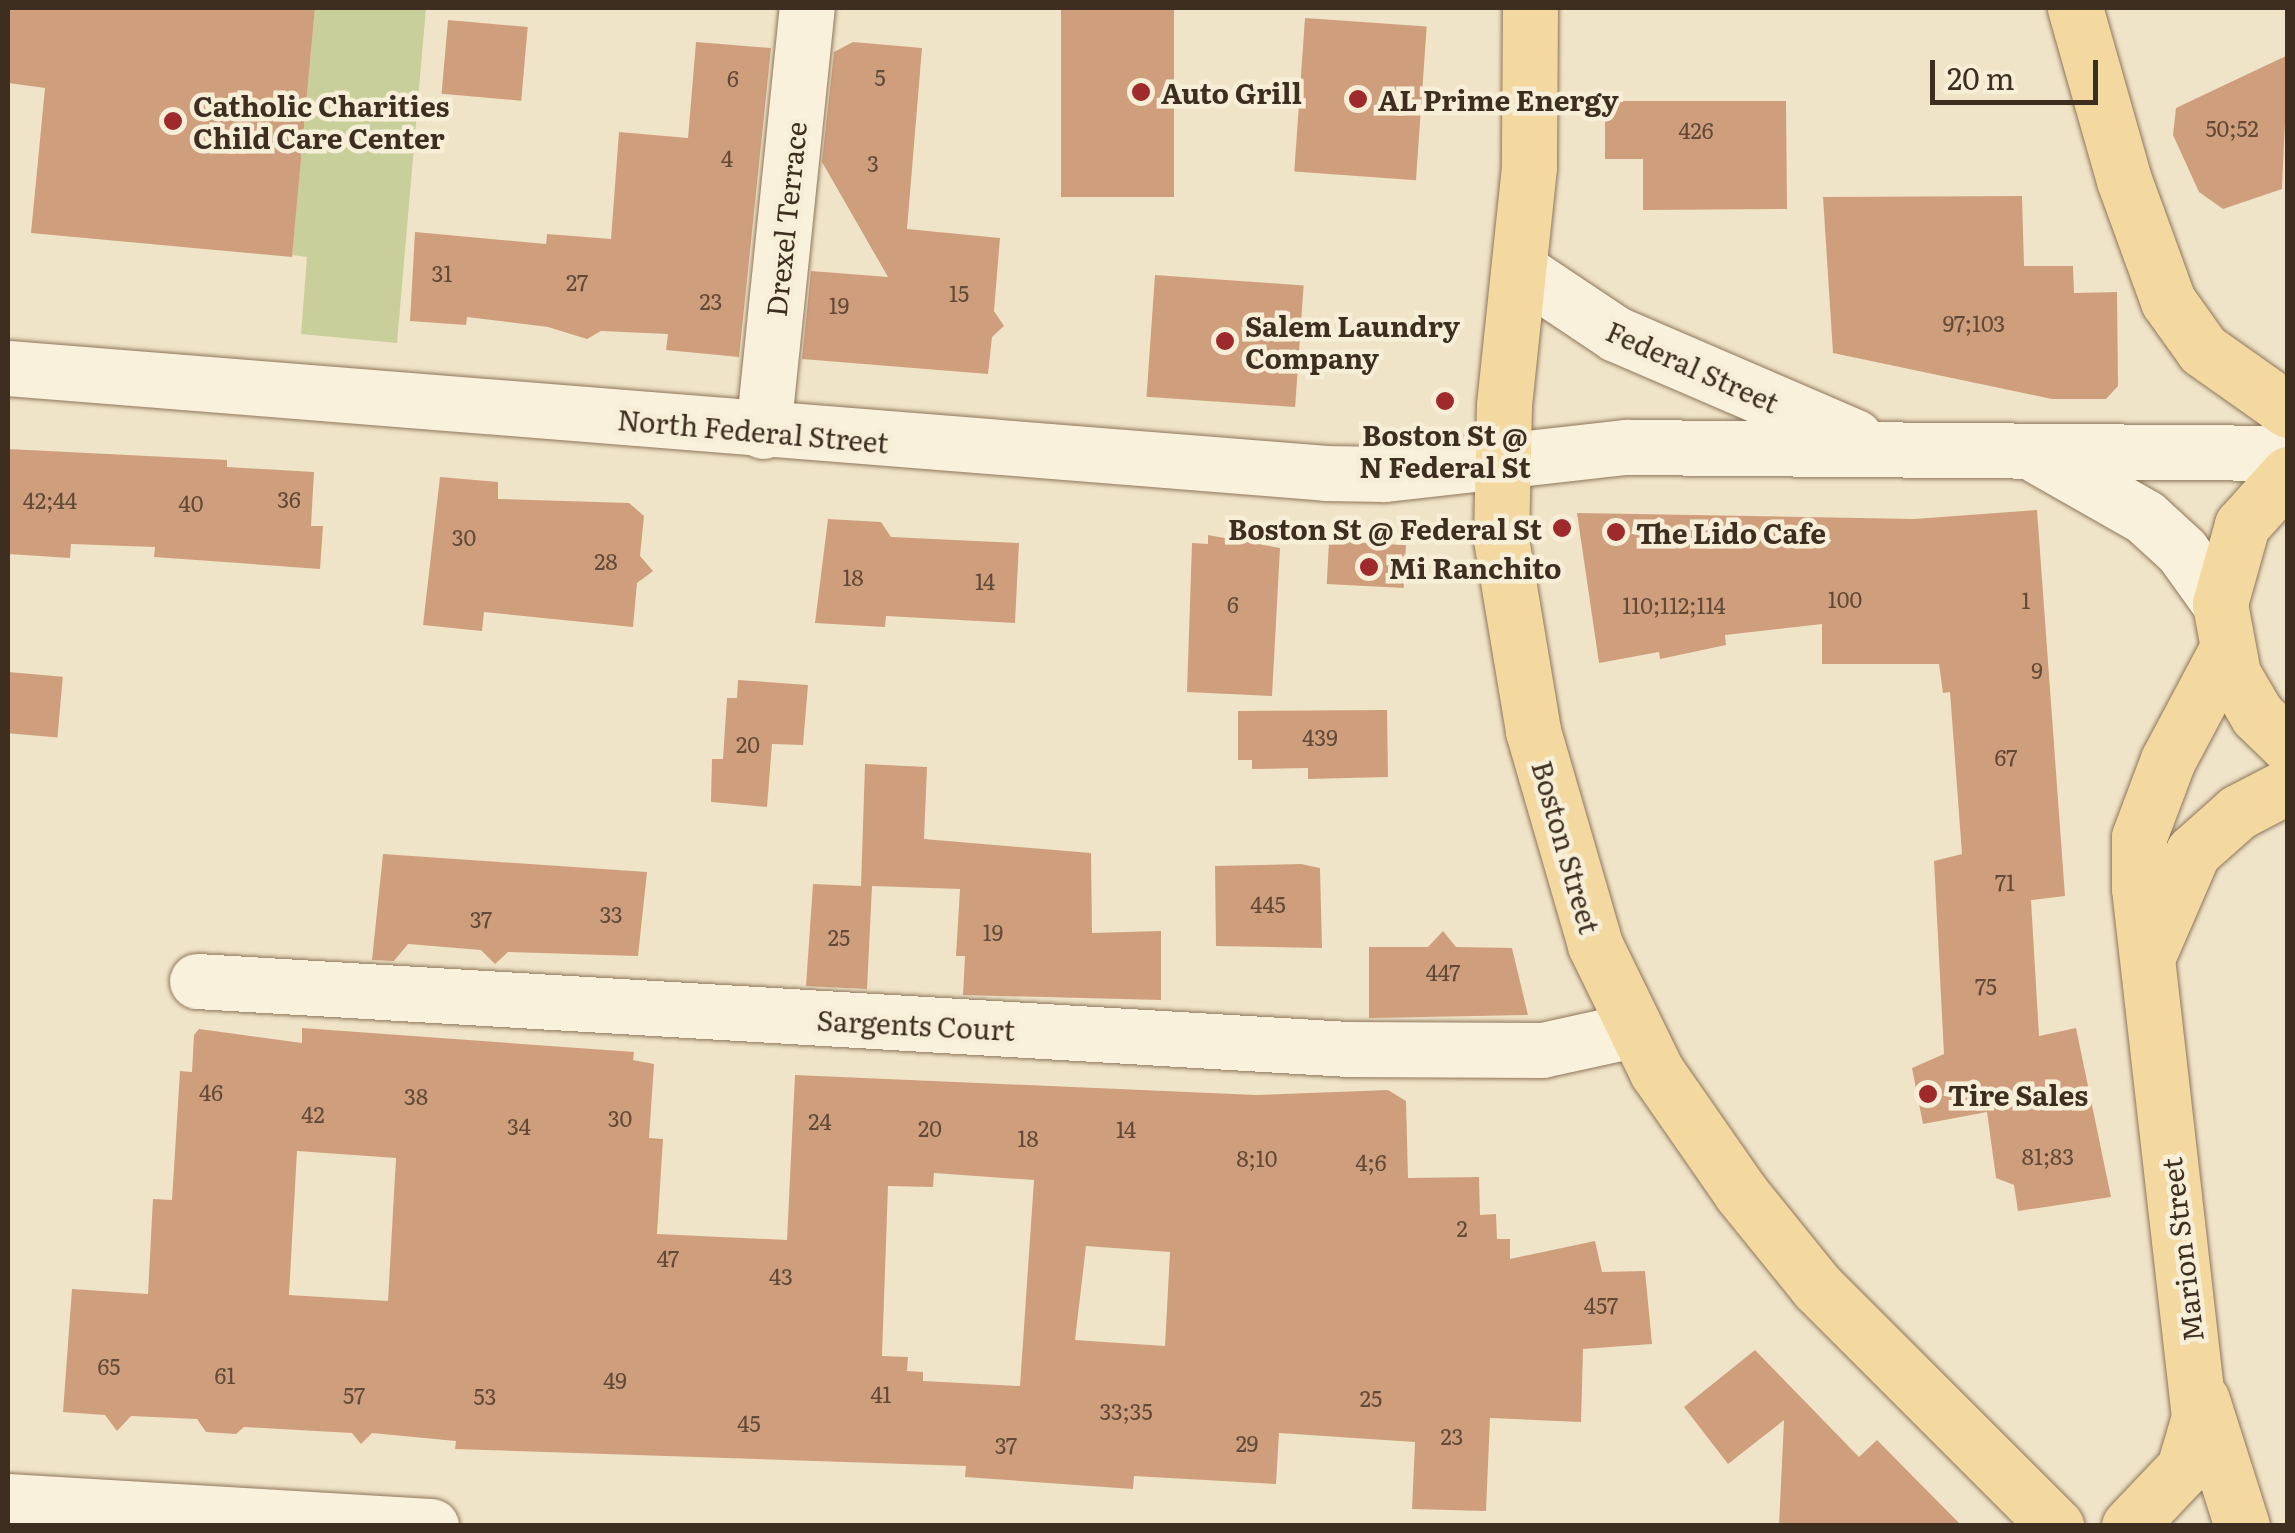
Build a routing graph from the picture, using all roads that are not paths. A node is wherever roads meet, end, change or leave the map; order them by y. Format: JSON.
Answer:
{"nodes":[{"id":1,"x":807,"y":8,"type":"edge"},
{"id":2,"x":1530,"y":8,"type":"edge"},
{"id":3,"x":2075,"y":8,"type":"edge"},
{"id":4,"x":1520,"y":270,"type":"junction"},
{"id":5,"x":8,"y":368,"type":"edge"},
{"id":6,"x":2288,"y":410,"type":"edge"},
{"id":7,"x":763,"y":431,"type":"junction"},
{"id":8,"x":1876,"y":446,"type":"junction"},
{"id":9,"x":2031,"y":452,"type":"junction"},
{"id":10,"x":2288,"y":453,"type":"edge"},
{"id":11,"x":1500,"y":463,"type":"junction"},
{"id":12,"x":2288,"y":474,"type":"edge"},
{"id":13,"x":2223,"y":628,"type":"junction"},
{"id":14,"x":2288,"y":745,"type":"edge"},
{"id":15,"x":2288,"y":786,"type":"edge"},
{"id":16,"x":2151,"y":949,"type":"junction"},
{"id":17,"x":197,"y":982,"type":"dead end"},
{"id":18,"x":1633,"y":1030,"type":"junction"},
{"id":19,"x":2197,"y":1384,"type":"junction"},
{"id":20,"x":8,"y":1500,"type":"edge"},
{"id":21,"x":431,"y":1526,"type":"edge"},
{"id":22,"x":2056,"y":1526,"type":"edge"},
{"id":23,"x":2129,"y":1526,"type":"edge"},
{"id":24,"x":2242,"y":1526,"type":"edge"}],
"edges":[{"from":1,"to":7,"type":"street","name":"Drexel Terrace"},
{"from":2,"to":4,"type":"main road","name":"Boston Street"},
{"from":3,"to":6,"type":"main road"},
{"from":4,"to":8,"type":"street","name":"Federal Street"},
{"from":4,"to":11,"type":"main road","name":"Boston Street"},
{"from":5,"to":7,"type":"street","name":"North Federal Street"},
{"from":7,"to":11,"type":"street","name":"North Federal Street"},
{"from":8,"to":9,"type":"street","name":"Federal Street"},
{"from":8,"to":11,"type":"street","name":"Federal Street"},
{"from":9,"to":10,"type":"street","name":"Federal Street"},
{"from":9,"to":13,"type":"street","name":"Federal Street"},
{"from":11,"to":18,"type":"main road","name":"Boston Street"},
{"from":12,"to":13,"type":"main road","name":"Marion Street"},
{"from":13,"to":14,"type":"main road"},
{"from":13,"to":16,"type":"main road","name":"Marion Street"},
{"from":15,"to":16,"type":"main road","name":"Marion Street"},
{"from":16,"to":19,"type":"main road","name":"Marion Street"},
{"from":17,"to":18,"type":"street","name":"Sargents Court"},
{"from":18,"to":22,"type":"main road","name":"Boston Street"},
{"from":19,"to":23,"type":"main road","name":"Marion Street"},
{"from":19,"to":24,"type":"main road"},
{"from":20,"to":21,"type":"street"}]}
